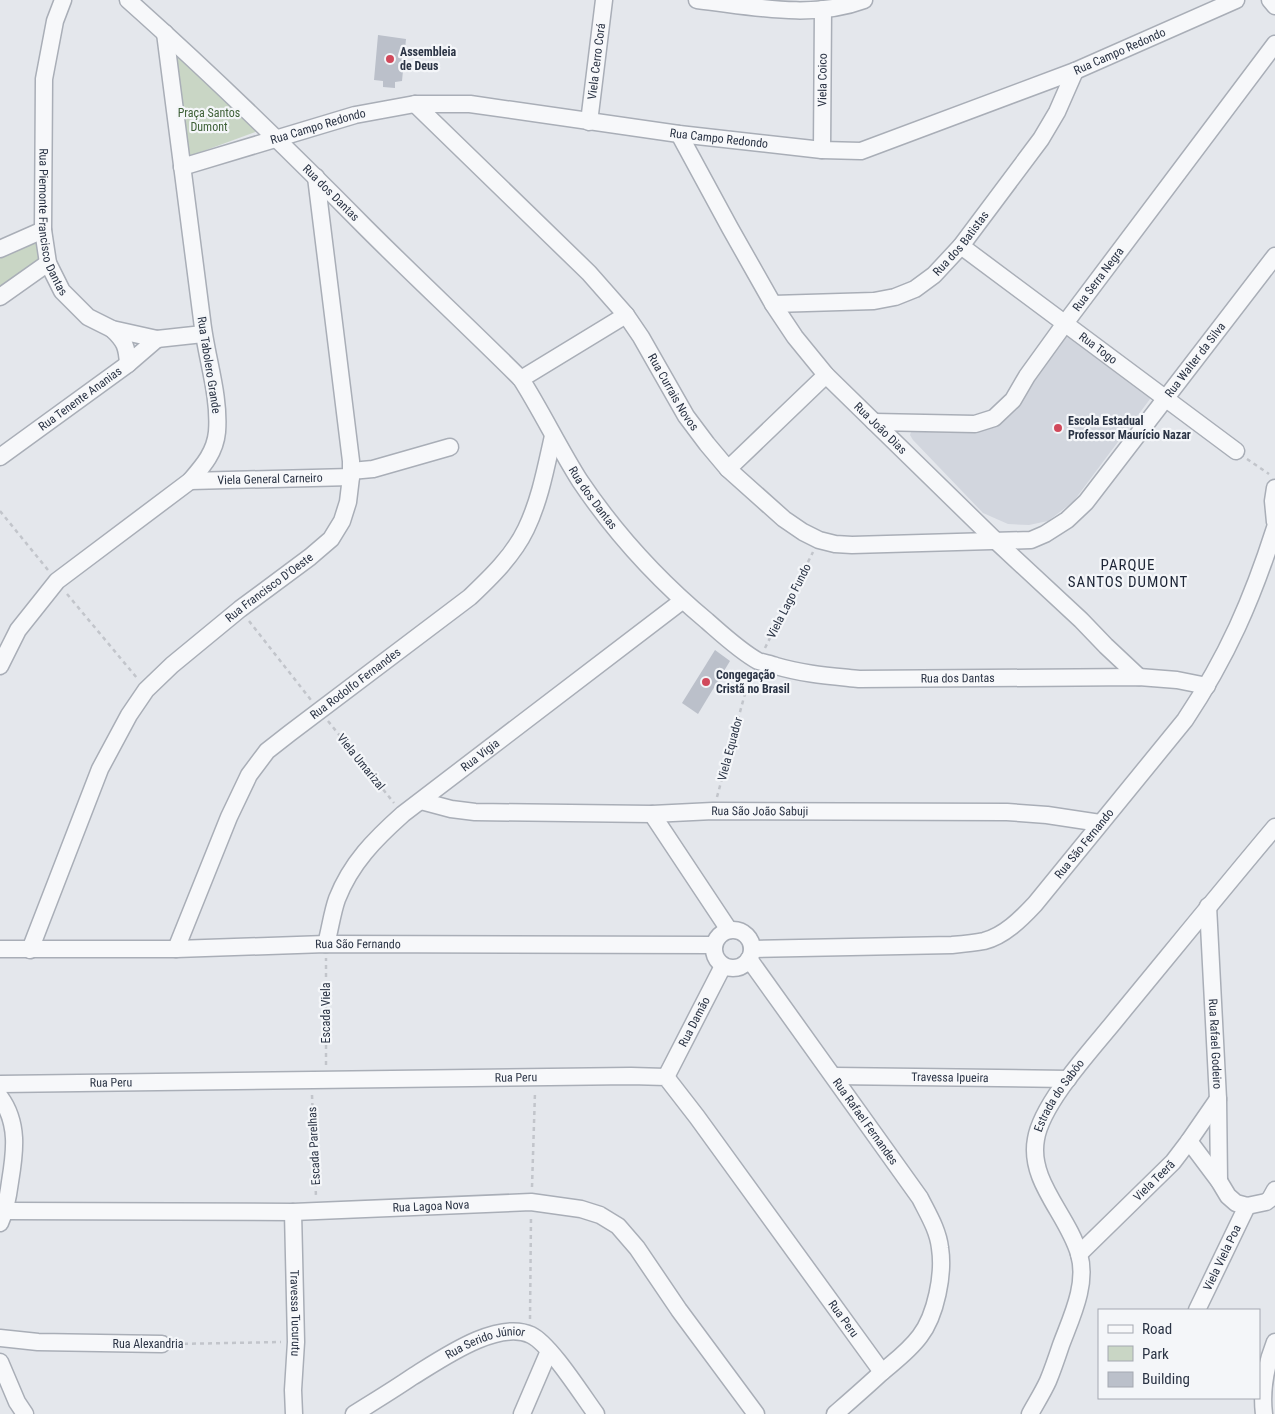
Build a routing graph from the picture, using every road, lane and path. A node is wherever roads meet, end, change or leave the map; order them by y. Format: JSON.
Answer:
{"nodes":[{"id":1,"x":63,"y":0,"type":"edge"},
{"id":2,"x":128,"y":0,"type":"edge"},
{"id":3,"x":604,"y":0,"type":"edge"},
{"id":4,"x":697,"y":0,"type":"edge"},
{"id":5,"x":864,"y":0,"type":"edge"},
{"id":6,"x":1236,"y":0,"type":"edge"},
{"id":7,"x":1270,"y":0,"type":"edge"},
{"id":8,"x":1275,"y":6,"type":"edge"},
{"id":9,"x":823,"y":9,"type":"junction"},
{"id":10,"x":165,"y":33,"type":"junction"},
{"id":11,"x":1275,"y":44,"type":"edge"},
{"id":12,"x":1075,"y":71,"type":"junction"},
{"id":13,"x":416,"y":104,"type":"junction"},
{"id":14,"x":589,"y":122,"type":"junction"},
{"id":15,"x":680,"y":134,"type":"junction"},
{"id":16,"x":275,"y":138,"type":"junction"},
{"id":17,"x":822,"y":150,"type":"junction"},
{"id":18,"x":182,"y":167,"type":"junction"},
{"id":19,"x":316,"y":177,"type":"junction"},
{"id":20,"x":43,"y":230,"type":"junction"},
{"id":21,"x":961,"y":246,"type":"junction"},
{"id":22,"x":0,"y":249,"type":"edge"},
{"id":23,"x":1275,"y":256,"type":"edge"},
{"id":24,"x":48,"y":263,"type":"junction"},
{"id":25,"x":0,"y":297,"type":"edge"},
{"id":26,"x":773,"y":304,"type":"junction"},
{"id":27,"x":626,"y":315,"type":"junction"},
{"id":28,"x":1066,"y":322,"type":"junction"},
{"id":29,"x":112,"y":329,"type":"junction"},
{"id":30,"x":203,"y":334,"type":"junction"},
{"id":31,"x":157,"y":339,"type":"junction"},
{"id":32,"x":128,"y":364,"type":"junction"},
{"id":33,"x":826,"y":375,"type":"junction"},
{"id":34,"x":521,"y":379,"type":"junction"},
{"id":35,"x":1166,"y":398,"type":"junction"},
{"id":36,"x":874,"y":422,"type":"junction"},
{"id":37,"x":553,"y":436,"type":"junction"},
{"id":38,"x":450,"y":447,"type":"dead end"},
{"id":39,"x":1236,"y":451,"type":"joint"},
{"id":40,"x":0,"y":457,"type":"edge"},
{"id":41,"x":728,"y":469,"type":"junction"},
{"id":42,"x":351,"y":474,"type":"junction"},
{"id":43,"x":1275,"y":478,"type":"edge"},
{"id":44,"x":190,"y":481,"type":"junction"},
{"id":45,"x":1275,"y":488,"type":"edge"},
{"id":46,"x":1275,"y":522,"type":"edge"},
{"id":47,"x":1275,"y":528,"type":"edge"},
{"id":48,"x":819,"y":540,"type":"junction"},
{"id":49,"x":997,"y":542,"type":"junction"},
{"id":50,"x":682,"y":601,"type":"junction"},
{"id":51,"x":240,"y":609,"type":"junction"},
{"id":52,"x":121,"y":658,"type":"dead end"},
{"id":53,"x":759,"y":661,"type":"junction"},
{"id":54,"x":0,"y":666,"type":"edge"},
{"id":55,"x":1138,"y":677,"type":"junction"},
{"id":56,"x":1207,"y":686,"type":"junction"},
{"id":57,"x":146,"y":690,"type":"junction"},
{"id":58,"x":320,"y":711,"type":"junction"},
{"id":59,"x":421,"y":801,"type":"junction"},
{"id":60,"x":713,"y":811,"type":"junction"},
{"id":61,"x":403,"y":814,"type":"junction"},
{"id":62,"x":652,"y":814,"type":"junction"},
{"id":63,"x":1100,"y":823,"type":"junction"},
{"id":64,"x":1275,"y":828,"type":"edge"},
{"id":65,"x":1208,"y":906,"type":"junction"},
{"id":66,"x":728,"y":930,"type":"junction"},
{"id":67,"x":326,"y":944,"type":"junction"},
{"id":68,"x":714,"y":945,"type":"junction"},
{"id":69,"x":176,"y":949,"type":"junction"},
{"id":70,"x":0,"y":950,"type":"edge"},
{"id":71,"x":30,"y":950,"type":"junction"},
{"id":72,"x":750,"y":954,"type":"junction"},
{"id":73,"x":723,"y":966,"type":"junction"},
{"id":74,"x":834,"y":1076,"type":"junction"},
{"id":75,"x":666,"y":1078,"type":"junction"},
{"id":76,"x":1068,"y":1079,"type":"junction"},
{"id":77,"x":318,"y":1081,"type":"junction"},
{"id":78,"x":0,"y":1084,"type":"edge"},
{"id":79,"x":0,"y":1097,"type":"edge"},
{"id":80,"x":1218,"y":1099,"type":"junction"},
{"id":81,"x":1189,"y":1141,"type":"junction"},
{"id":82,"x":1219,"y":1180,"type":"junction"},
{"id":83,"x":1275,"y":1190,"type":"edge"},
{"id":84,"x":1247,"y":1206,"type":"junction"},
{"id":85,"x":317,"y":1211,"type":"junction"},
{"id":86,"x":293,"y":1212,"type":"junction"},
{"id":87,"x":3,"y":1217,"type":"edge"},
{"id":88,"x":1079,"y":1254,"type":"junction"},
{"id":89,"x":1197,"y":1309,"type":"edge"},
{"id":90,"x":0,"y":1338,"type":"edge"},
{"id":91,"x":296,"y":1342,"type":"junction"},
{"id":92,"x":1275,"y":1342,"type":"edge"},
{"id":93,"x":162,"y":1344,"type":"joint"},
{"id":94,"x":549,"y":1351,"type":"junction"},
{"id":95,"x":0,"y":1362,"type":"edge"},
{"id":96,"x":882,"y":1372,"type":"junction"},
{"id":97,"x":25,"y":1414,"type":"edge"},
{"id":98,"x":294,"y":1414,"type":"edge"},
{"id":99,"x":354,"y":1414,"type":"edge"},
{"id":100,"x":522,"y":1414,"type":"edge"},
{"id":101,"x":596,"y":1414,"type":"edge"},
{"id":102,"x":756,"y":1414,"type":"edge"},
{"id":103,"x":835,"y":1414,"type":"edge"},
{"id":104,"x":1030,"y":1414,"type":"edge"},
{"id":105,"x":1264,"y":1414,"type":"edge"}],
"edges":[{"from":1,"to":20,"type":"street","name":"Rua Piemonte Francisco Dantas"},
{"from":2,"to":10,"type":"street","name":"Rua dos Dantas"},
{"from":3,"to":14,"type":"street","name":"Viela Cerro Corá"},
{"from":4,"to":9,"type":"street"},
{"from":5,"to":9,"type":"street"},
{"from":6,"to":12,"type":"street","name":"Rua Campo Redondo"},
{"from":7,"to":8,"type":"street"},
{"from":9,"to":17,"type":"street","name":"Viela Coico"},
{"from":10,"to":16,"type":"street","name":"Rua dos Dantas"},
{"from":10,"to":18,"type":"street","name":"Rua Tabolero Grande"},
{"from":11,"to":28,"type":"street","name":"Rua Serra Negra"},
{"from":12,"to":17,"type":"street","name":"Rua Campo Redondo"},
{"from":12,"to":21,"type":"street","name":"Rua dos Batistas"},
{"from":13,"to":14,"type":"street","name":"Rua Campo Redondo"},
{"from":13,"to":16,"type":"street","name":"Rua Campo Redondo"},
{"from":13,"to":27,"type":"street","name":"Rua Currais Novos"},
{"from":14,"to":15,"type":"street","name":"Rua Campo Redondo"},
{"from":15,"to":17,"type":"street","name":"Rua Campo Redondo"},
{"from":15,"to":26,"type":"street","name":"Rua João Dias"},
{"from":16,"to":18,"type":"street","name":"Rua Campo Redondo"},
{"from":16,"to":19,"type":"street","name":"Rua dos Dantas"},
{"from":18,"to":30,"type":"street","name":"Rua Tabolero Grande"},
{"from":19,"to":34,"type":"street","name":"Rua dos Dantas"},
{"from":19,"to":42,"type":"street","name":"Rua Francisco D'Oeste"},
{"from":20,"to":22,"type":"street"},
{"from":20,"to":24,"type":"street","name":"Rua Piemonte Francisco Dantas"},
{"from":21,"to":26,"type":"street","name":"Rua dos Batistas"},
{"from":21,"to":28,"type":"street","name":"Rua Togo"},
{"from":23,"to":35,"type":"street","name":"Rua Walter da Silva"},
{"from":24,"to":25,"type":"street"},
{"from":24,"to":29,"type":"street","name":"Rua Piemonte Francisco Dantas"},
{"from":26,"to":33,"type":"street","name":"Rua João Dias"},
{"from":27,"to":34,"type":"street"},
{"from":27,"to":41,"type":"street","name":"Rua Currais Novos"},
{"from":28,"to":35,"type":"street","name":"Rua Togo"},
{"from":28,"to":36,"type":"street","name":"Rua Serra Negra"},
{"from":29,"to":31,"type":"street","name":"Rua Piemonte Francisco Dantas"},
{"from":29,"to":32,"type":"street"},
{"from":30,"to":31,"type":"street","name":"Rua Piemonte Francisco Dantas"},
{"from":30,"to":44,"type":"street","name":"Rua Tabolero Grande"},
{"from":31,"to":32,"type":"street","name":"Rua Tenente Ananias"},
{"from":32,"to":40,"type":"street","name":"Rua Tenente Ananias"},
{"from":33,"to":36,"type":"street","name":"Rua João Dias"},
{"from":33,"to":41,"type":"street"},
{"from":34,"to":37,"type":"street","name":"Rua dos Dantas"},
{"from":35,"to":39,"type":"street","name":"Rua Togo"},
{"from":35,"to":49,"type":"street","name":"Rua Walter da Silva"},
{"from":36,"to":49,"type":"street","name":"Rua João Dias"},
{"from":37,"to":50,"type":"street","name":"Rua dos Dantas"},
{"from":37,"to":58,"type":"street","name":"Rua Rodolfo Fernandes"},
{"from":38,"to":42,"type":"street","name":"Viela General Carneiro"},
{"from":39,"to":43,"type":"path"},
{"from":41,"to":48,"type":"street","name":"Rua Currais Novos"},
{"from":42,"to":44,"type":"street","name":"Viela General Carneiro"},
{"from":42,"to":51,"type":"street","name":"Rua Francisco D'Oeste"},
{"from":44,"to":54,"type":"street","name":"Rua Tabolero Grande"},
{"from":45,"to":46,"type":"street"},
{"from":47,"to":56,"type":"street","name":"Rua São Fernando"},
{"from":48,"to":49,"type":"street","name":"Rua Currais Novos"},
{"from":48,"to":53,"type":"path","name":"Viela Lago Fundo"},
{"from":49,"to":55,"type":"street","name":"Rua João Dias"},
{"from":50,"to":53,"type":"street","name":"Rua dos Dantas"},
{"from":50,"to":59,"type":"street","name":"Rua Vigia"},
{"from":51,"to":57,"type":"street","name":"Rua Francisco D'Oeste"},
{"from":51,"to":58,"type":"path","name":"Viela Umarizal"},
{"from":52,"to":57,"type":"path"},
{"from":53,"to":55,"type":"street","name":"Rua dos Dantas"},
{"from":53,"to":60,"type":"path","name":"Viela Equador"},
{"from":55,"to":56,"type":"street","name":"Rua dos Dantas"},
{"from":56,"to":63,"type":"street","name":"Rua São Fernando"},
{"from":57,"to":71,"type":"street","name":"Rua Francisco D'Oeste"},
{"from":58,"to":61,"type":"path","name":"Viela Umarizal"},
{"from":58,"to":69,"type":"street","name":"Rua Rodolfo Fernandes"},
{"from":59,"to":61,"type":"street","name":"Rua Vigia"},
{"from":59,"to":62,"type":"street","name":"Rua São João Sabuji"},
{"from":60,"to":62,"type":"street","name":"Rua São João Sabuji"},
{"from":60,"to":63,"type":"street","name":"Rua São João Sabuji"},
{"from":61,"to":67,"type":"street","name":"Rua Vigia"},
{"from":62,"to":66,"type":"street"},
{"from":63,"to":72,"type":"street","name":"Rua São Fernando"},
{"from":64,"to":65,"type":"street","name":"Estrada do Sabôo"},
{"from":65,"to":76,"type":"street","name":"Estrada do Sabôo"},
{"from":65,"to":80,"type":"street","name":"Rua Rafael Godeiro"},
{"from":66,"to":68,"type":"street"},
{"from":66,"to":72,"type":"street"},
{"from":67,"to":68,"type":"street","name":"Rua São Fernando"},
{"from":67,"to":69,"type":"street","name":"Rua São Fernando"},
{"from":67,"to":77,"type":"path","name":"Escada Viela"},
{"from":68,"to":73,"type":"street"},
{"from":69,"to":71,"type":"street","name":"Rua São Fernando"},
{"from":70,"to":71,"type":"street","name":"Rua São Fernando"},
{"from":72,"to":73,"type":"street"},
{"from":72,"to":74,"type":"street","name":"Rua Rafael Fernandes"},
{"from":73,"to":75,"type":"street","name":"Rua Damão"},
{"from":74,"to":76,"type":"street","name":"Travessa Ipueira"},
{"from":74,"to":96,"type":"street","name":"Rua Rafael Fernandes"},
{"from":75,"to":77,"type":"street","name":"Rua Peru"},
{"from":75,"to":96,"type":"street","name":"Rua Peru"},
{"from":76,"to":88,"type":"street","name":"Estrada do Sabôo"},
{"from":77,"to":78,"type":"street","name":"Rua Peru"},
{"from":77,"to":85,"type":"path","name":"Escada Parelhas"},
{"from":79,"to":87,"type":"street"},
{"from":80,"to":81,"type":"street","name":"Viela Teerã"},
{"from":80,"to":82,"type":"street","name":"Rua Rafael Godeiro"},
{"from":81,"to":82,"type":"street"},
{"from":81,"to":88,"type":"street","name":"Viela Teerã"},
{"from":82,"to":84,"type":"street"},
{"from":83,"to":84,"type":"street"},
{"from":84,"to":89,"type":"street","name":"Viela Viela Poa"},
{"from":85,"to":86,"type":"street","name":"Rua Lagoa Nova"},
{"from":85,"to":102,"type":"street","name":"Rua Lagoa Nova"},
{"from":86,"to":87,"type":"street","name":"Rua Lagoa Nova"},
{"from":86,"to":91,"type":"street","name":"Travessa Tucurutu"},
{"from":88,"to":104,"type":"street","name":"Estrada do Sabôo"},
{"from":90,"to":93,"type":"street","name":"Rua Alexandria"},
{"from":91,"to":93,"type":"path","name":"Rua Alexandria"},
{"from":91,"to":98,"type":"street","name":"Travessa Tucurutu"},
{"from":92,"to":105,"type":"street"},
{"from":94,"to":99,"type":"street","name":"Rua Serido Júnior"},
{"from":94,"to":100,"type":"street"},
{"from":94,"to":101,"type":"street","name":"Rua Serido Júnior"},
{"from":95,"to":97,"type":"street"},
{"from":96,"to":103,"type":"street","name":"Rua Rafael Fernandes"}]}
